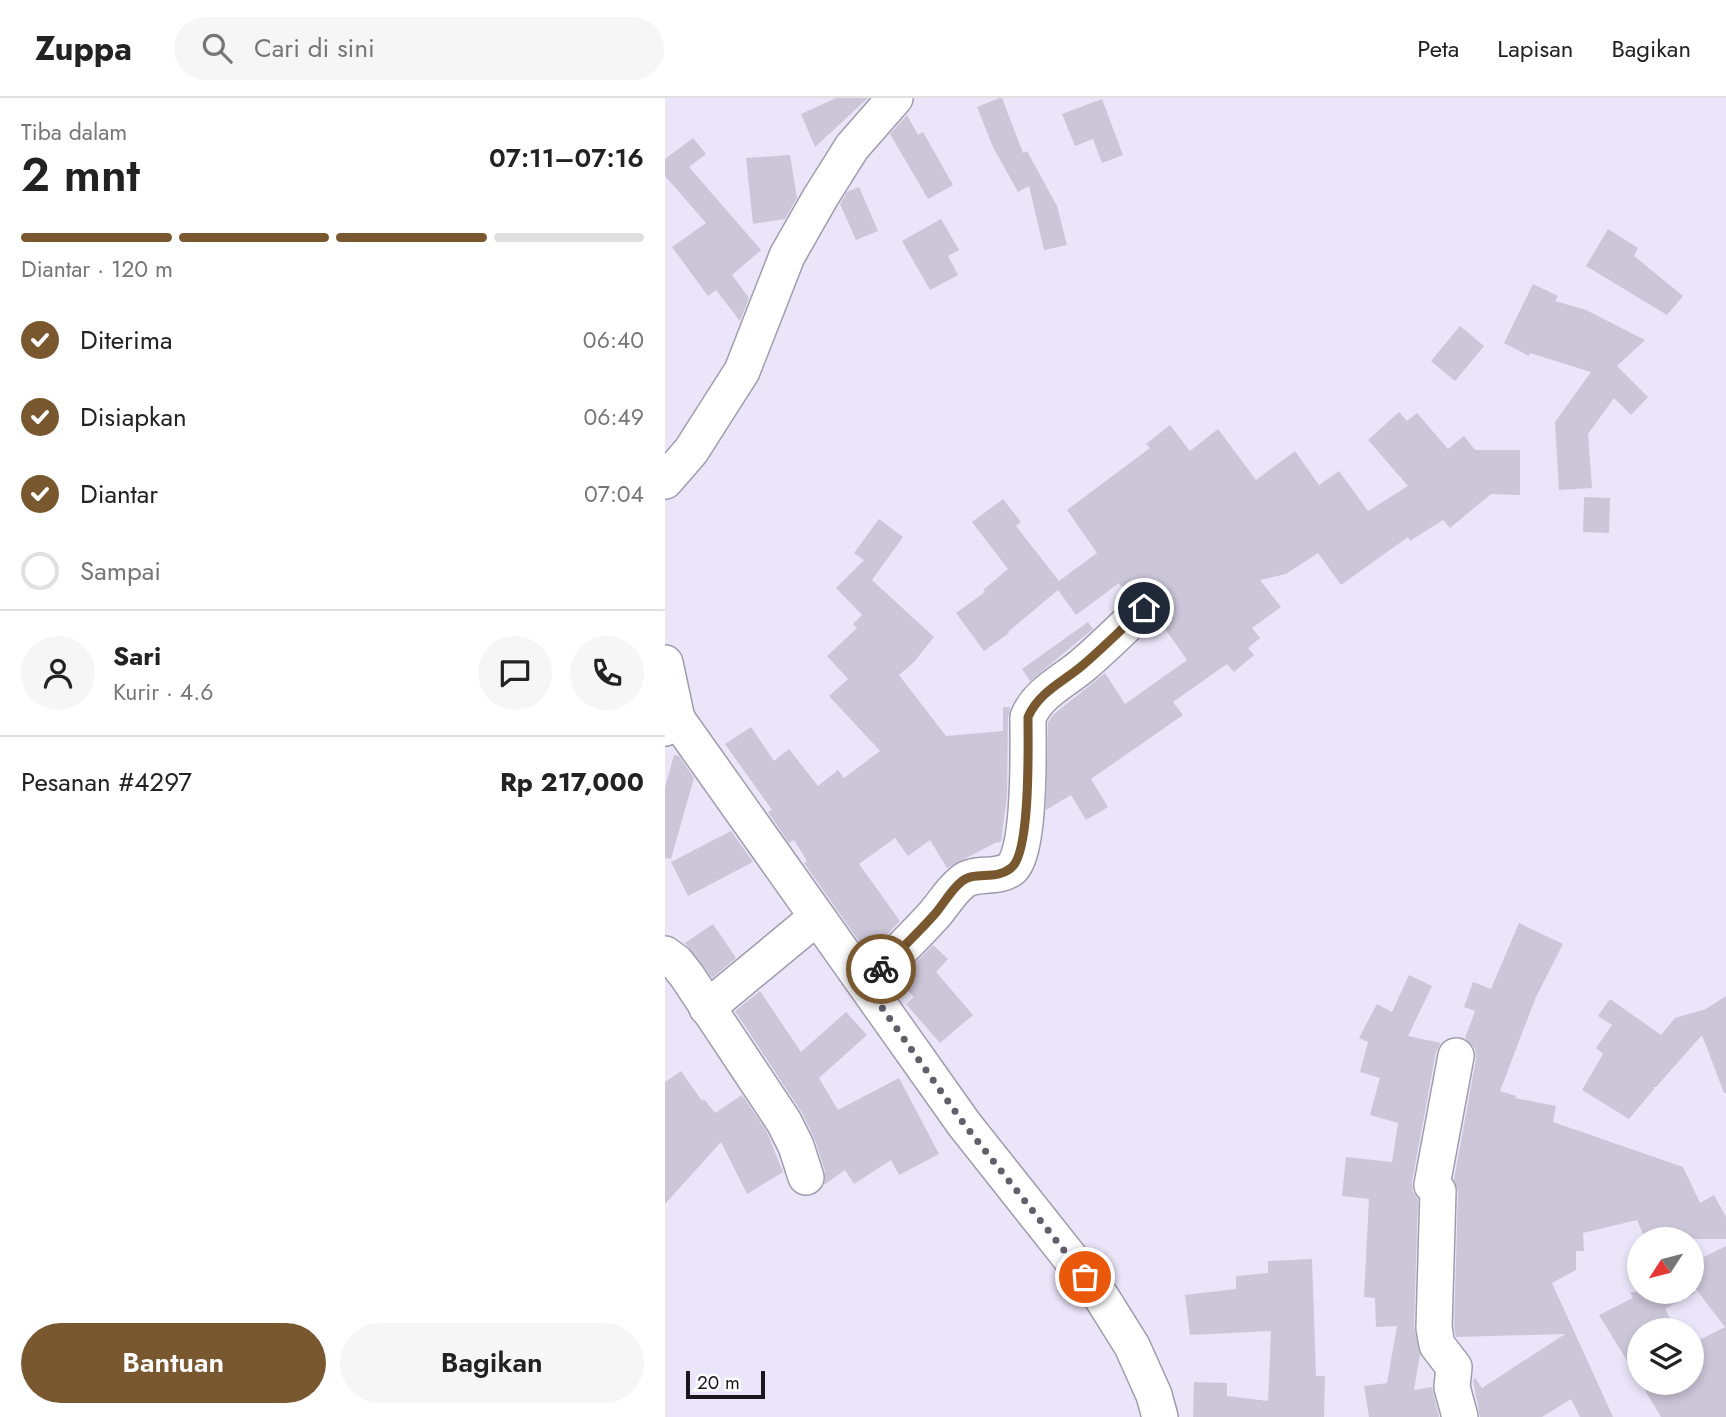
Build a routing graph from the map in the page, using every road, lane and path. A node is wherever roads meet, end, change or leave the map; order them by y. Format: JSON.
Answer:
{"nodes":[{"id":1,"x":895,"y":98,"type":"edge"},
{"id":2,"x":665,"y":481,"type":"edge"},
{"id":3,"x":1144,"y":608,"type":"dead end"},
{"id":4,"x":665,"y":663,"type":"edge"},
{"id":5,"x":671,"y":723,"type":"edge"},
{"id":6,"x":817,"y":916,"type":"junction"},
{"id":7,"x":665,"y":954,"type":"edge"},
{"id":8,"x":866,"y":985,"type":"junction"},
{"id":9,"x":707,"y":1008,"type":"junction"},
{"id":10,"x":1455,"y":1056,"type":"dead end"},
{"id":11,"x":806,"y":1177,"type":"dead end"},
{"id":12,"x":1160,"y":1417,"type":"edge"},
{"id":13,"x":1460,"y":1417,"type":"edge"}],
"edges":[{"from":1,"to":2,"type":"street"},
{"from":3,"to":8,"type":"street"},
{"from":4,"to":5,"type":"street"},
{"from":5,"to":6,"type":"street"},
{"from":6,"to":8,"type":"street"},
{"from":6,"to":9,"type":"street"},
{"from":7,"to":9,"type":"street"},
{"from":8,"to":12,"type":"street"},
{"from":9,"to":11,"type":"street"},
{"from":10,"to":13,"type":"street"}]}
